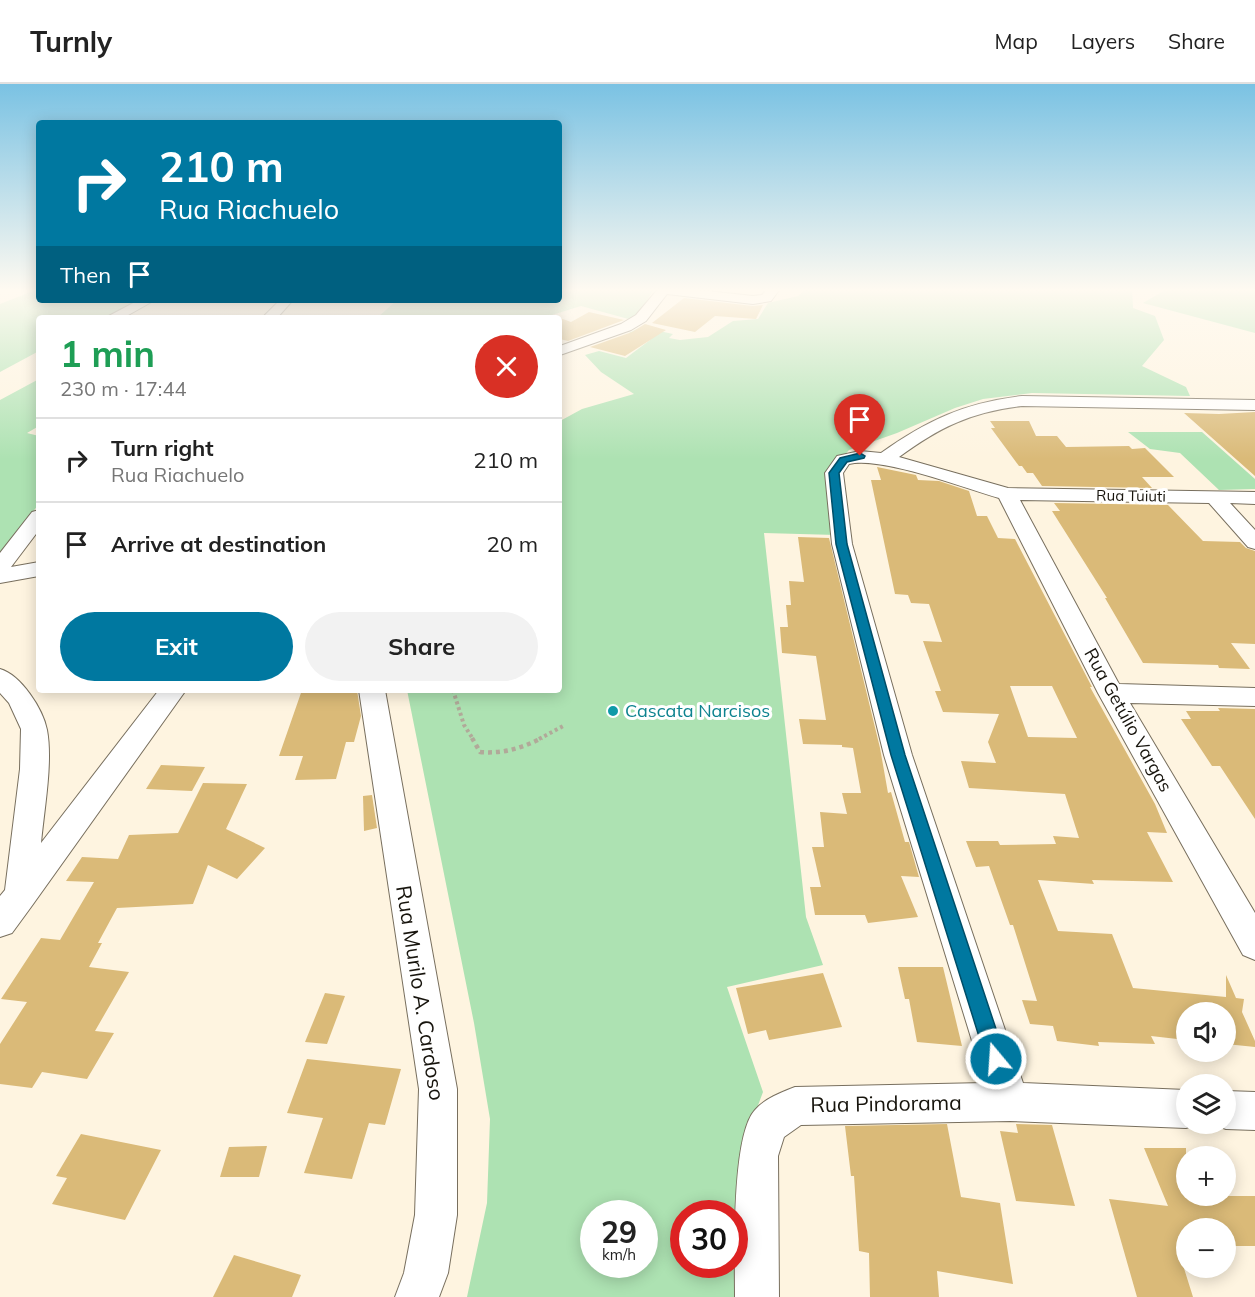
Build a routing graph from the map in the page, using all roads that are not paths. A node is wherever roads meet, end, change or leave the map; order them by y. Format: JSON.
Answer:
{"nodes":[{"id":1,"x":1255,"y":405,"type":"edge"},
{"id":2,"x":885,"y":459,"type":"junction"},
{"id":3,"x":1006,"y":494,"type":"junction"},
{"id":4,"x":1215,"y":498,"type":"junction"},
{"id":5,"x":1255,"y":498,"type":"edge"},
{"id":6,"x":36,"y":520,"type":"edge"},
{"id":7,"x":1255,"y":543,"type":"edge"},
{"id":8,"x":0,"y":567,"type":"edge"},
{"id":9,"x":36,"y":570,"type":"edge"},
{"id":10,"x":0,"y":576,"type":"edge"},
{"id":11,"x":0,"y":678,"type":"edge"},
{"id":12,"x":171,"y":693,"type":"edge"},
{"id":13,"x":372,"y":693,"type":"edge"},
{"id":14,"x":1111,"y":693,"type":"junction"},
{"id":15,"x":1255,"y":697,"type":"edge"},
{"id":16,"x":20,"y":898,"type":"junction"},
{"id":17,"x":0,"y":922,"type":"edge"},
{"id":18,"x":1255,"y":944,"type":"edge"},
{"id":19,"x":1010,"y":1102,"type":"junction"},
{"id":20,"x":1176,"y":1108,"type":"edge"},
{"id":21,"x":1236,"y":1110,"type":"edge"},
{"id":22,"x":1255,"y":1111,"type":"edge"},
{"id":23,"x":417,"y":1297,"type":"edge"},
{"id":24,"x":757,"y":1297,"type":"edge"}],
"edges":[{"from":1,"to":2,"type":"street"},
{"from":2,"to":3,"type":"street","name":"Rua Tuiuti"},
{"from":2,"to":19,"type":"street","name":"Rua Tuiuti"},
{"from":3,"to":4,"type":"street","name":"Rua Tuiuti"},
{"from":3,"to":14,"type":"street","name":"Rua Getúlio Vargas"},
{"from":4,"to":5,"type":"street","name":"Rua Tuiuti"},
{"from":4,"to":7,"type":"street"},
{"from":6,"to":8,"type":"street"},
{"from":9,"to":10,"type":"street"},
{"from":11,"to":16,"type":"street"},
{"from":12,"to":16,"type":"street"},
{"from":13,"to":23,"type":"street","name":"Rua Murilo A. Cardoso"},
{"from":14,"to":15,"type":"street"},
{"from":14,"to":18,"type":"street","name":"Rua Getúlio Vargas"},
{"from":16,"to":17,"type":"street"},
{"from":19,"to":20,"type":"street","name":"Rua Pindorama"},
{"from":19,"to":24,"type":"street","name":"Rua Pindorama"},
{"from":21,"to":22,"type":"street"}]}
